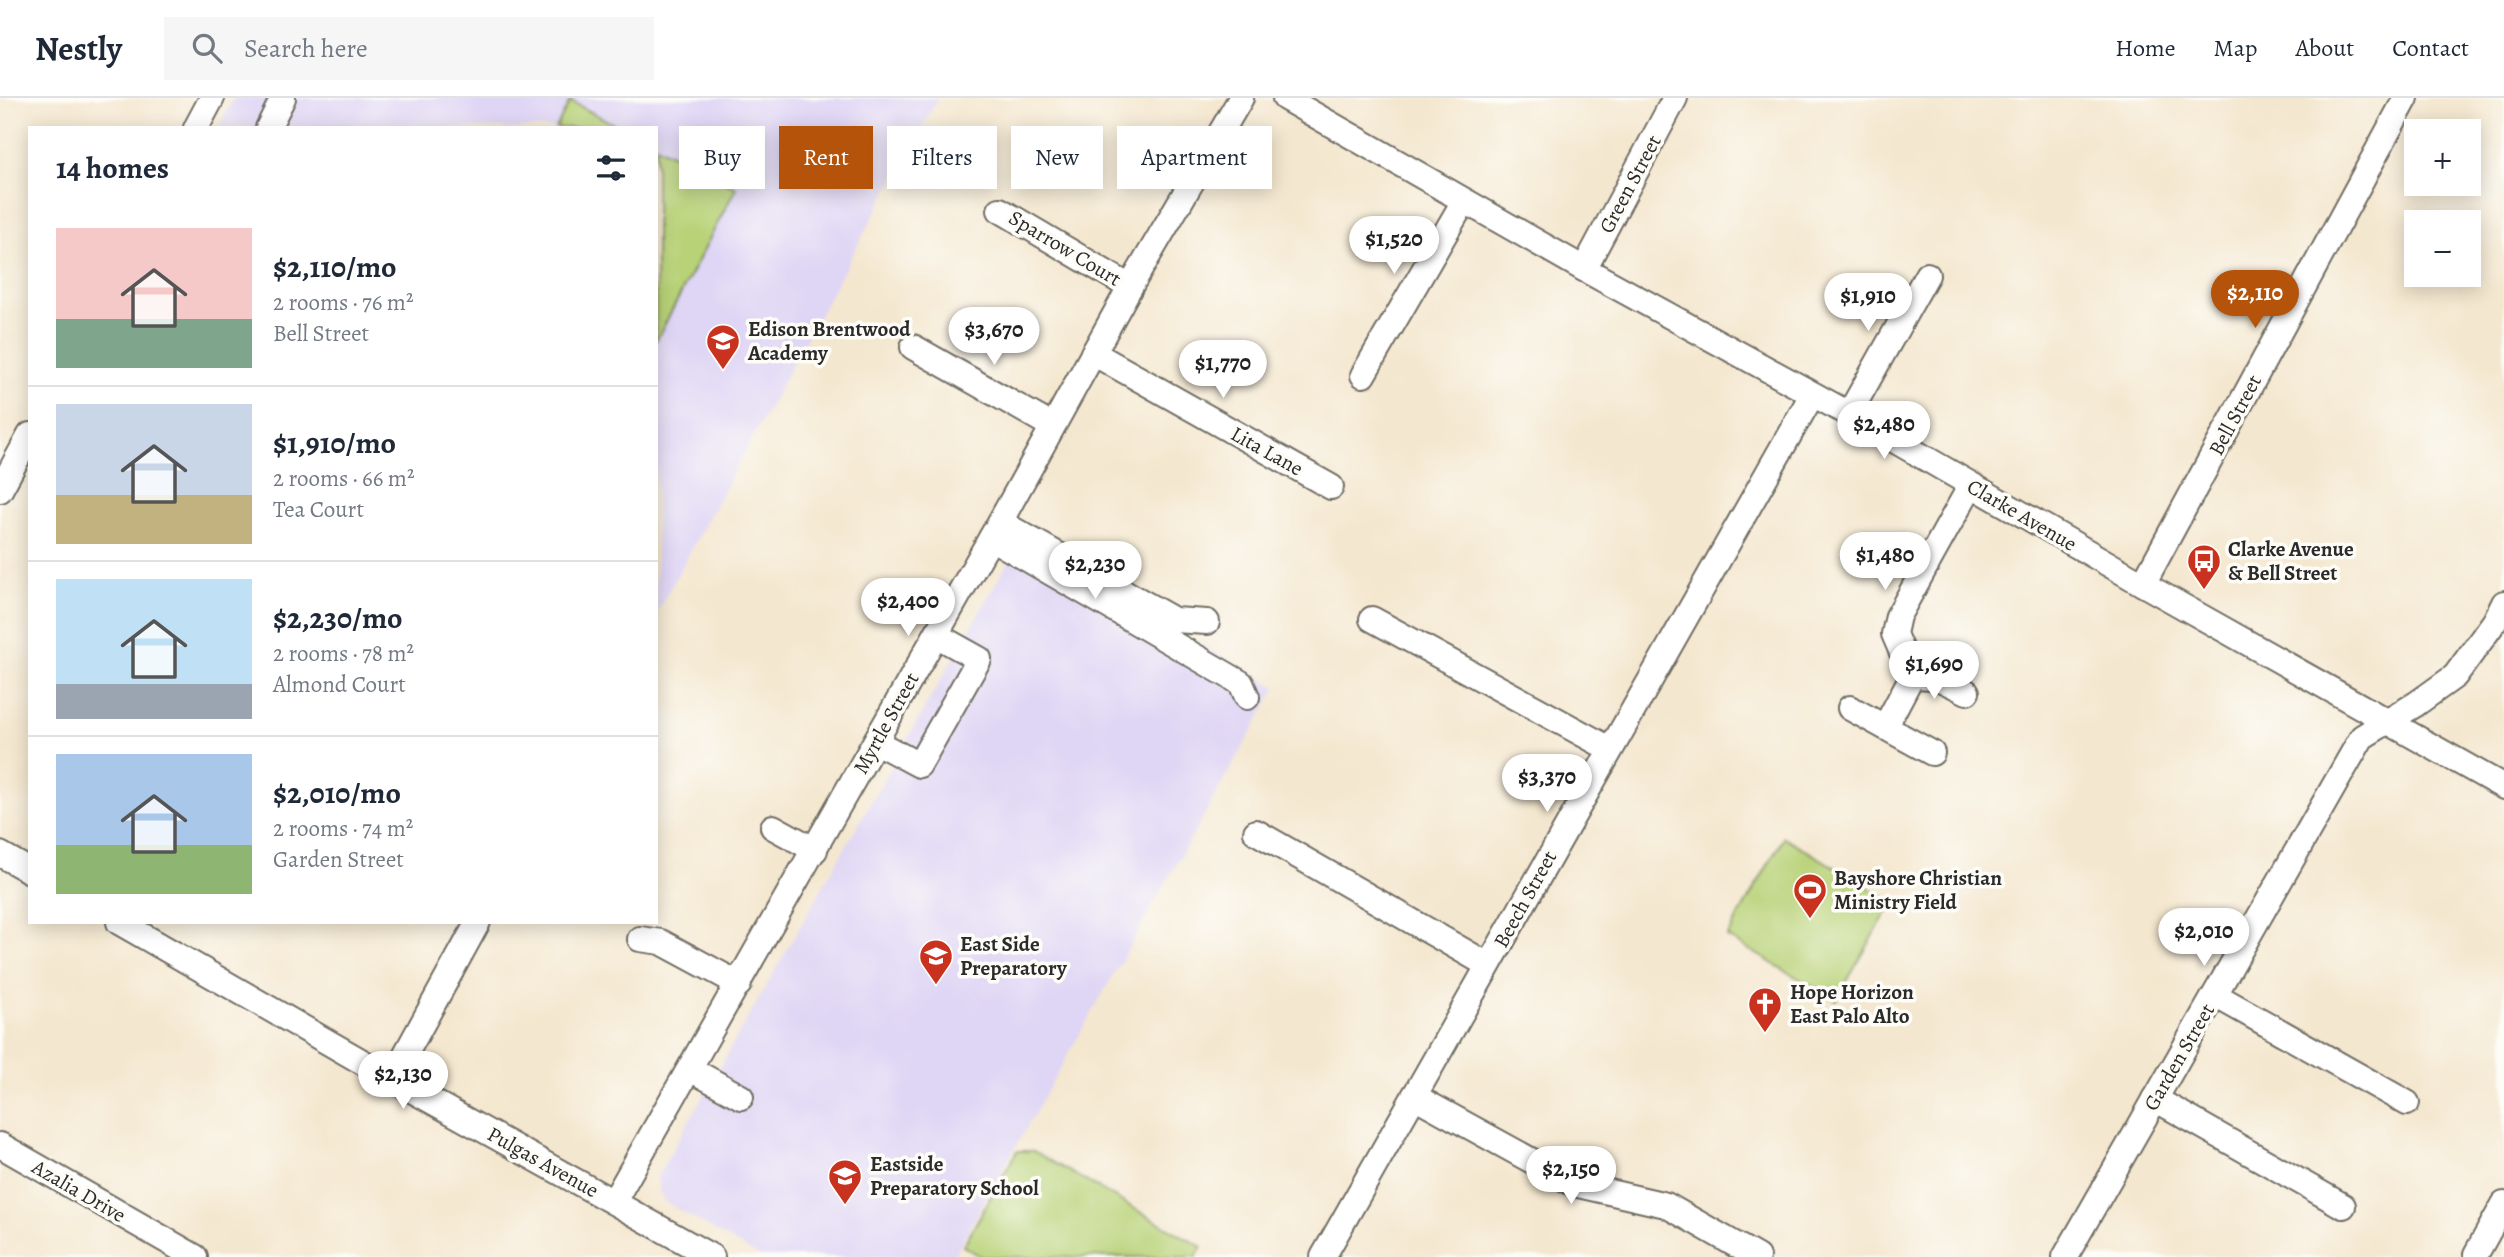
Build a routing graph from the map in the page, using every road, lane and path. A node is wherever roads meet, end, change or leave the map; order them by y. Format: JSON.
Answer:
{"nodes":[{"id":1,"x":212,"y":98,"type":"edge"},
{"id":2,"x":283,"y":98,"type":"edge"},
{"id":3,"x":1241,"y":98,"type":"edge"},
{"id":4,"x":1285,"y":98,"type":"edge"},
{"id":5,"x":1675,"y":98,"type":"edge"},
{"id":6,"x":2406,"y":98,"type":"edge"},
{"id":7,"x":197,"y":126,"type":"edge"},
{"id":8,"x":269,"y":126,"type":"edge"},
{"id":9,"x":1464,"y":201,"type":"junction"},
{"id":10,"x":1000,"y":210,"type":"dead end"},
{"id":11,"x":1584,"y":269,"type":"junction"},
{"id":12,"x":1927,"y":275,"type":"dead end"},
{"id":13,"x":1130,"y":287,"type":"junction"},
{"id":14,"x":913,"y":347,"type":"dead end"},
{"id":15,"x":1093,"y":353,"type":"junction"},
{"id":16,"x":1363,"y":375,"type":"dead end"},
{"id":17,"x":1812,"y":395,"type":"junction"},
{"id":18,"x":1849,"y":414,"type":"junction"},
{"id":19,"x":1052,"y":426,"type":"junction"},
{"id":20,"x":28,"y":439,"type":"edge"},
{"id":21,"x":1972,"y":485,"type":"junction"},
{"id":22,"x":1331,"y":487,"type":"dead end"},
{"id":23,"x":0,"y":490,"type":"edge"},
{"id":24,"x":995,"y":530,"type":"junction"},
{"id":25,"x":2143,"y":584,"type":"junction"},
{"id":26,"x":2504,"y":603,"type":"edge"},
{"id":27,"x":1372,"y":619,"type":"dead end"},
{"id":28,"x":1207,"y":622,"type":"dead end"},
{"id":29,"x":936,"y":635,"type":"junction"},
{"id":30,"x":1912,"y":676,"type":"junction"},
{"id":31,"x":1967,"y":692,"type":"dead end"},
{"id":32,"x":1247,"y":696,"type":"dead end"},
{"id":33,"x":1850,"y":708,"type":"dead end"},
{"id":34,"x":2388,"y":721,"type":"junction"},
{"id":35,"x":1885,"y":727,"type":"junction"},
{"id":36,"x":876,"y":741,"type":"junction"},
{"id":37,"x":1610,"y":748,"type":"junction"},
{"id":38,"x":1932,"y":753,"type":"dead end"},
{"id":39,"x":2504,"y":787,"type":"edge"},
{"id":40,"x":773,"y":827,"type":"dead end"},
{"id":41,"x":1256,"y":832,"type":"dead end"},
{"id":42,"x":815,"y":850,"type":"junction"},
{"id":43,"x":2,"y":859,"type":"edge"},
{"id":44,"x":28,"y":870,"type":"edge"},
{"id":45,"x":122,"y":924,"type":"edge"},
{"id":46,"x":477,"y":924,"type":"edge"},
{"id":47,"x":640,"y":939,"type":"dead end"},
{"id":48,"x":1488,"y":965,"type":"junction"},
{"id":49,"x":739,"y":984,"type":"junction"},
{"id":50,"x":2215,"y":995,"type":"junction"},
{"id":51,"x":690,"y":1069,"type":"junction"},
{"id":52,"x":392,"y":1079,"type":"junction"},
{"id":53,"x":1414,"y":1096,"type":"junction"},
{"id":54,"x":741,"y":1097,"type":"dead end"},
{"id":55,"x":2155,"y":1099,"type":"junction"},
{"id":56,"x":2407,"y":1103,"type":"dead end"},
{"id":57,"x":0,"y":1145,"type":"edge"},
{"id":58,"x":614,"y":1201,"type":"junction"},
{"id":59,"x":2504,"y":1204,"type":"edge"},
{"id":60,"x":2343,"y":1206,"type":"dead end"},
{"id":61,"x":2476,"y":1254,"type":"dead end"},
{"id":62,"x":195,"y":1257,"type":"edge"},
{"id":63,"x":712,"y":1257,"type":"edge"},
{"id":64,"x":1323,"y":1257,"type":"edge"},
{"id":65,"x":1757,"y":1257,"type":"edge"},
{"id":66,"x":2064,"y":1257,"type":"edge"}],
"edges":[{"from":1,"to":7,"type":"street"},
{"from":2,"to":8,"type":"street"},
{"from":3,"to":13,"type":"street","name":"Myrtle Street"},
{"from":4,"to":9,"type":"street","name":"Clarke Avenue"},
{"from":5,"to":11,"type":"street","name":"Green Street"},
{"from":6,"to":25,"type":"street","name":"Bell Street"},
{"from":9,"to":11,"type":"street","name":"Clarke Avenue"},
{"from":9,"to":16,"type":"street"},
{"from":10,"to":13,"type":"street","name":"Sparrow Court"},
{"from":11,"to":17,"type":"street","name":"Clarke Avenue"},
{"from":12,"to":18,"type":"street"},
{"from":13,"to":15,"type":"street","name":"Myrtle Street"},
{"from":14,"to":19,"type":"street"},
{"from":15,"to":19,"type":"street","name":"Myrtle Street"},
{"from":15,"to":22,"type":"street","name":"Lita Lane"},
{"from":17,"to":18,"type":"street","name":"Clarke Avenue"},
{"from":17,"to":37,"type":"street","name":"Beech Street"},
{"from":18,"to":21,"type":"street","name":"Clarke Avenue"},
{"from":19,"to":24,"type":"street","name":"Myrtle Street"},
{"from":20,"to":23,"type":"street"},
{"from":21,"to":25,"type":"street","name":"Clarke Avenue"},
{"from":21,"to":30,"type":"street"},
{"from":24,"to":28,"type":"street"},
{"from":24,"to":29,"type":"street","name":"Myrtle Street"},
{"from":24,"to":32,"type":"street"},
{"from":25,"to":34,"type":"street","name":"Clarke Avenue"},
{"from":26,"to":34,"type":"street","name":"Garden Street"},
{"from":27,"to":37,"type":"street"},
{"from":29,"to":36,"type":"street","name":"Myrtle Street"},
{"from":29,"to":36,"type":"street"},
{"from":30,"to":31,"type":"street"},
{"from":30,"to":35,"type":"street"},
{"from":33,"to":35,"type":"street"},
{"from":34,"to":39,"type":"street","name":"Clarke Avenue"},
{"from":34,"to":50,"type":"street","name":"Garden Street"},
{"from":35,"to":38,"type":"street"},
{"from":36,"to":42,"type":"street","name":"Myrtle Street"},
{"from":37,"to":48,"type":"street","name":"Beech Street"},
{"from":40,"to":42,"type":"street"},
{"from":41,"to":48,"type":"street"},
{"from":42,"to":49,"type":"street","name":"Myrtle Street"},
{"from":43,"to":44,"type":"street"},
{"from":45,"to":52,"type":"street","name":"Pulgas Avenue"},
{"from":46,"to":52,"type":"street"},
{"from":47,"to":49,"type":"street"},
{"from":48,"to":53,"type":"street","name":"Beech Street"},
{"from":49,"to":51,"type":"street","name":"Myrtle Street"},
{"from":50,"to":55,"type":"street","name":"Garden Street"},
{"from":50,"to":56,"type":"street"},
{"from":51,"to":54,"type":"street"},
{"from":51,"to":58,"type":"street","name":"Myrtle Street"},
{"from":52,"to":58,"type":"street","name":"Pulgas Avenue"},
{"from":53,"to":64,"type":"street","name":"Beech Street"},
{"from":53,"to":65,"type":"street"},
{"from":55,"to":60,"type":"street"},
{"from":55,"to":66,"type":"street","name":"Garden Street"},
{"from":57,"to":62,"type":"street","name":"Azalia Drive"},
{"from":58,"to":63,"type":"street","name":"Pulgas Avenue"},
{"from":59,"to":61,"type":"street"}]}
